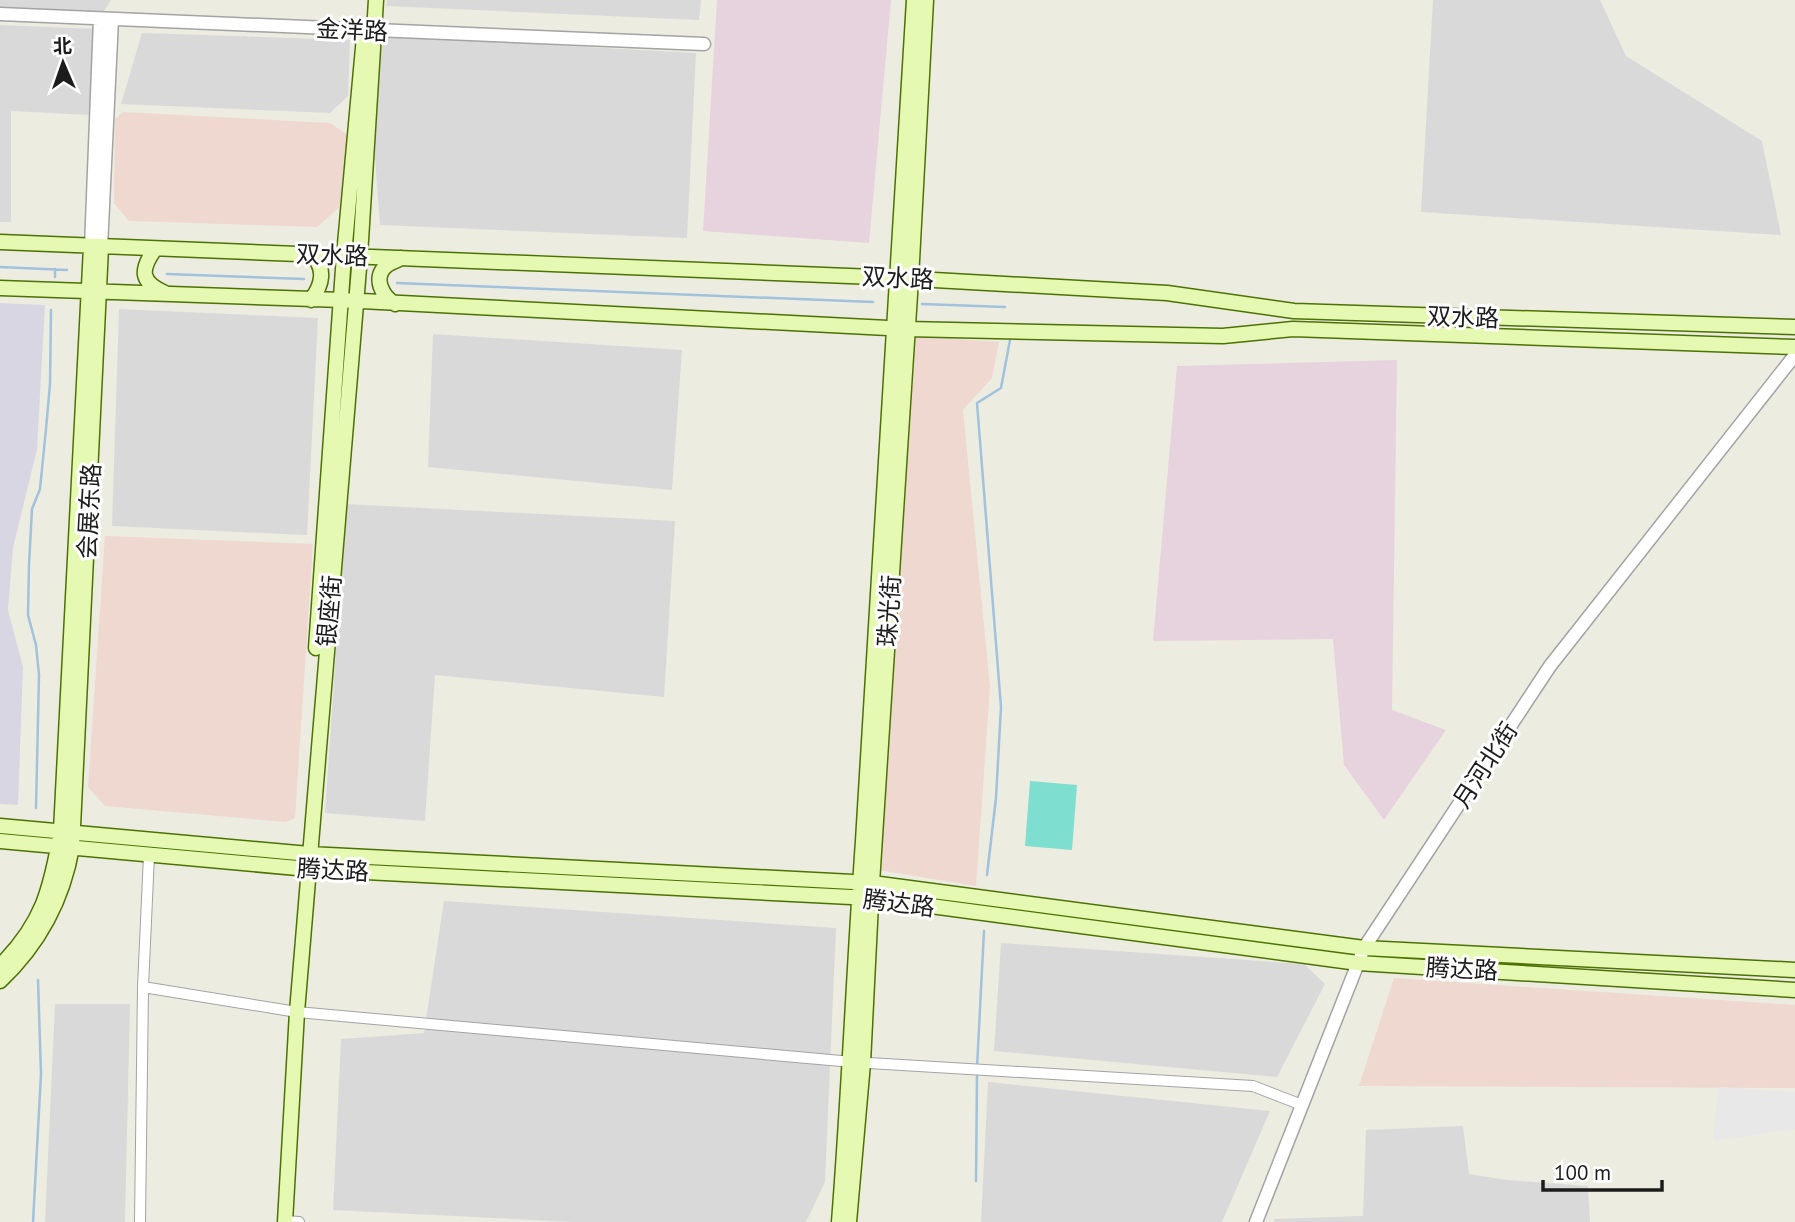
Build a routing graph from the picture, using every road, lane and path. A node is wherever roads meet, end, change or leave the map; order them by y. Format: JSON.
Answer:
{"nodes":[{"id":1,"x":366,"y":0,"type":"edge"},
{"id":2,"x":376,"y":0,"type":"edge"},
{"id":3,"x":914,"y":0,"type":"edge"},
{"id":4,"x":926,"y":0,"type":"edge"},
{"id":5,"x":0,"y":14,"type":"edge"},
{"id":6,"x":106,"y":19,"type":"junction"},
{"id":7,"x":369,"y":31,"type":"junction"},
{"id":8,"x":704,"y":44,"type":"dead end"},
{"id":9,"x":0,"y":242,"type":"edge"},
{"id":10,"x":72,"y":247,"type":"junction"},
{"id":11,"x":96,"y":247,"type":"junction"},
{"id":12,"x":155,"y":249,"type":"junction"},
{"id":13,"x":311,"y":254,"type":"junction"},
{"id":14,"x":344,"y":255,"type":"junction"},
{"id":15,"x":360,"y":256,"type":"junction"},
{"id":16,"x":402,"y":258,"type":"junction"},
{"id":17,"x":905,"y":278,"type":"junction"},
{"id":18,"x":0,"y":288,"type":"edge"},
{"id":19,"x":64,"y":291,"type":"junction"},
{"id":20,"x":94,"y":292,"type":"junction"},
{"id":21,"x":171,"y":296,"type":"junction"},
{"id":22,"x":311,"y":300,"type":"junction"},
{"id":23,"x":348,"y":301,"type":"junction"},
{"id":24,"x":395,"y":304,"type":"junction"},
{"id":25,"x":1795,"y":327,"type":"edge"},
{"id":26,"x":902,"y":328,"type":"junction"},
{"id":27,"x":1795,"y":347,"type":"edge"},
{"id":28,"x":1795,"y":355,"type":"edge"},
{"id":29,"x":0,"y":826,"type":"edge"},
{"id":30,"x":66,"y":839,"type":"junction"},
{"id":31,"x":0,"y":841,"type":"edge"},
{"id":32,"x":305,"y":854,"type":"junction"},
{"id":33,"x":149,"y":855,"type":"junction"},
{"id":34,"x":304,"y":869,"type":"junction"},
{"id":35,"x":866,"y":891,"type":"junction"},
{"id":36,"x":1364,"y":948,"type":"junction"},
{"id":37,"x":1358,"y":963,"type":"junction"},
{"id":38,"x":0,"y":966,"type":"edge"},
{"id":39,"x":1795,"y":970,"type":"edge"},
{"id":40,"x":0,"y":981,"type":"edge"},
{"id":41,"x":143,"y":987,"type":"junction"},
{"id":42,"x":1795,"y":990,"type":"edge"},
{"id":43,"x":293,"y":1011,"type":"junction"},
{"id":44,"x":857,"y":1062,"type":"junction"},
{"id":45,"x":1302,"y":1105,"type":"junction"},
{"id":46,"x":140,"y":1222,"type":"edge"},
{"id":47,"x":286,"y":1222,"type":"edge"},
{"id":48,"x":839,"y":1222,"type":"edge"},
{"id":49,"x":849,"y":1222,"type":"edge"},
{"id":50,"x":1256,"y":1222,"type":"edge"}],
"edges":[{"from":1,"to":7,"type":"main road","name":"银座街"},
{"from":2,"to":7,"type":"main road","name":"银座街"},
{"from":3,"to":17,"type":"main road","name":"珠光街"},
{"from":4,"to":17,"type":"main road","name":"珠光街"},
{"from":5,"to":6,"type":"street","name":"金洋路"},
{"from":6,"to":7,"type":"street","name":"金洋路"},
{"from":6,"to":11,"type":"street","name":"会展东路"},
{"from":7,"to":8,"type":"street","name":"金洋路"},
{"from":7,"to":14,"type":"main road","name":"银座街"},
{"from":7,"to":15,"type":"main road","name":"银座街"},
{"from":9,"to":10,"type":"main road","name":"双水路"},
{"from":10,"to":11,"type":"main road","name":"双水路"},
{"from":10,"to":19,"type":"main road"},
{"from":11,"to":12,"type":"main road","name":"双水路"},
{"from":11,"to":20,"type":"main road","name":"会展东路"},
{"from":12,"to":13,"type":"main road","name":"双水路"},
{"from":12,"to":21,"type":"main road"},
{"from":13,"to":14,"type":"main road","name":"双水路"},
{"from":13,"to":22,"type":"main road"},
{"from":14,"to":15,"type":"main road","name":"双水路"},
{"from":14,"to":23,"type":"main road","name":"银座街"},
{"from":15,"to":16,"type":"main road","name":"双水路"},
{"from":15,"to":23,"type":"main road","name":"银座街"},
{"from":16,"to":17,"type":"main road","name":"双水路"},
{"from":16,"to":24,"type":"main road"},
{"from":17,"to":25,"type":"main road","name":"双水路"},
{"from":17,"to":26,"type":"main road","name":"珠光街"},
{"from":18,"to":19,"type":"main road","name":"双水路"},
{"from":19,"to":20,"type":"main road","name":"双水路"},
{"from":20,"to":21,"type":"main road","name":"双水路"},
{"from":20,"to":30,"type":"main road","name":"会展东路"},
{"from":21,"to":22,"type":"main road","name":"双水路"},
{"from":22,"to":23,"type":"main road","name":"双水路"},
{"from":23,"to":24,"type":"main road","name":"双水路"},
{"from":23,"to":32,"type":"main road","name":"银座街"},
{"from":24,"to":26,"type":"main road","name":"双水路"},
{"from":26,"to":27,"type":"main road","name":"双水路"},
{"from":26,"to":35,"type":"main road","name":"珠光街"},
{"from":28,"to":36,"type":"street","name":"月河北街"},
{"from":29,"to":30,"type":"main road","name":"腾达路"},
{"from":30,"to":31,"type":"main road","name":"腾达路"},
{"from":30,"to":32,"type":"main road","name":"腾达路"},
{"from":30,"to":33,"type":"main road","name":"腾达路"},
{"from":30,"to":38,"type":"main road","name":"会展东路"},
{"from":30,"to":40,"type":"main road","name":"会展东路"},
{"from":32,"to":34,"type":"main road","name":"银座街"},
{"from":32,"to":35,"type":"main road","name":"腾达路"},
{"from":33,"to":34,"type":"main road","name":"腾达路"},
{"from":33,"to":41,"type":"street"},
{"from":34,"to":35,"type":"main road","name":"腾达路"},
{"from":34,"to":43,"type":"main road","name":"银座街"},
{"from":35,"to":36,"type":"main road","name":"腾达路"},
{"from":35,"to":37,"type":"main road","name":"腾达路"},
{"from":35,"to":44,"type":"main road","name":"珠光街"},
{"from":36,"to":37,"type":"street","name":"月河北街"},
{"from":36,"to":39,"type":"main road","name":"腾达路"},
{"from":37,"to":42,"type":"main road","name":"腾达路"},
{"from":37,"to":45,"type":"street","name":"月河北街"},
{"from":41,"to":43,"type":"street"},
{"from":41,"to":46,"type":"street"},
{"from":43,"to":44,"type":"street"},
{"from":43,"to":47,"type":"main road","name":"银座街"},
{"from":44,"to":45,"type":"street"},
{"from":44,"to":48,"type":"main road","name":"珠光街"},
{"from":44,"to":49,"type":"main road","name":"珠光街"},
{"from":45,"to":50,"type":"street","name":"月河北街"}]}
